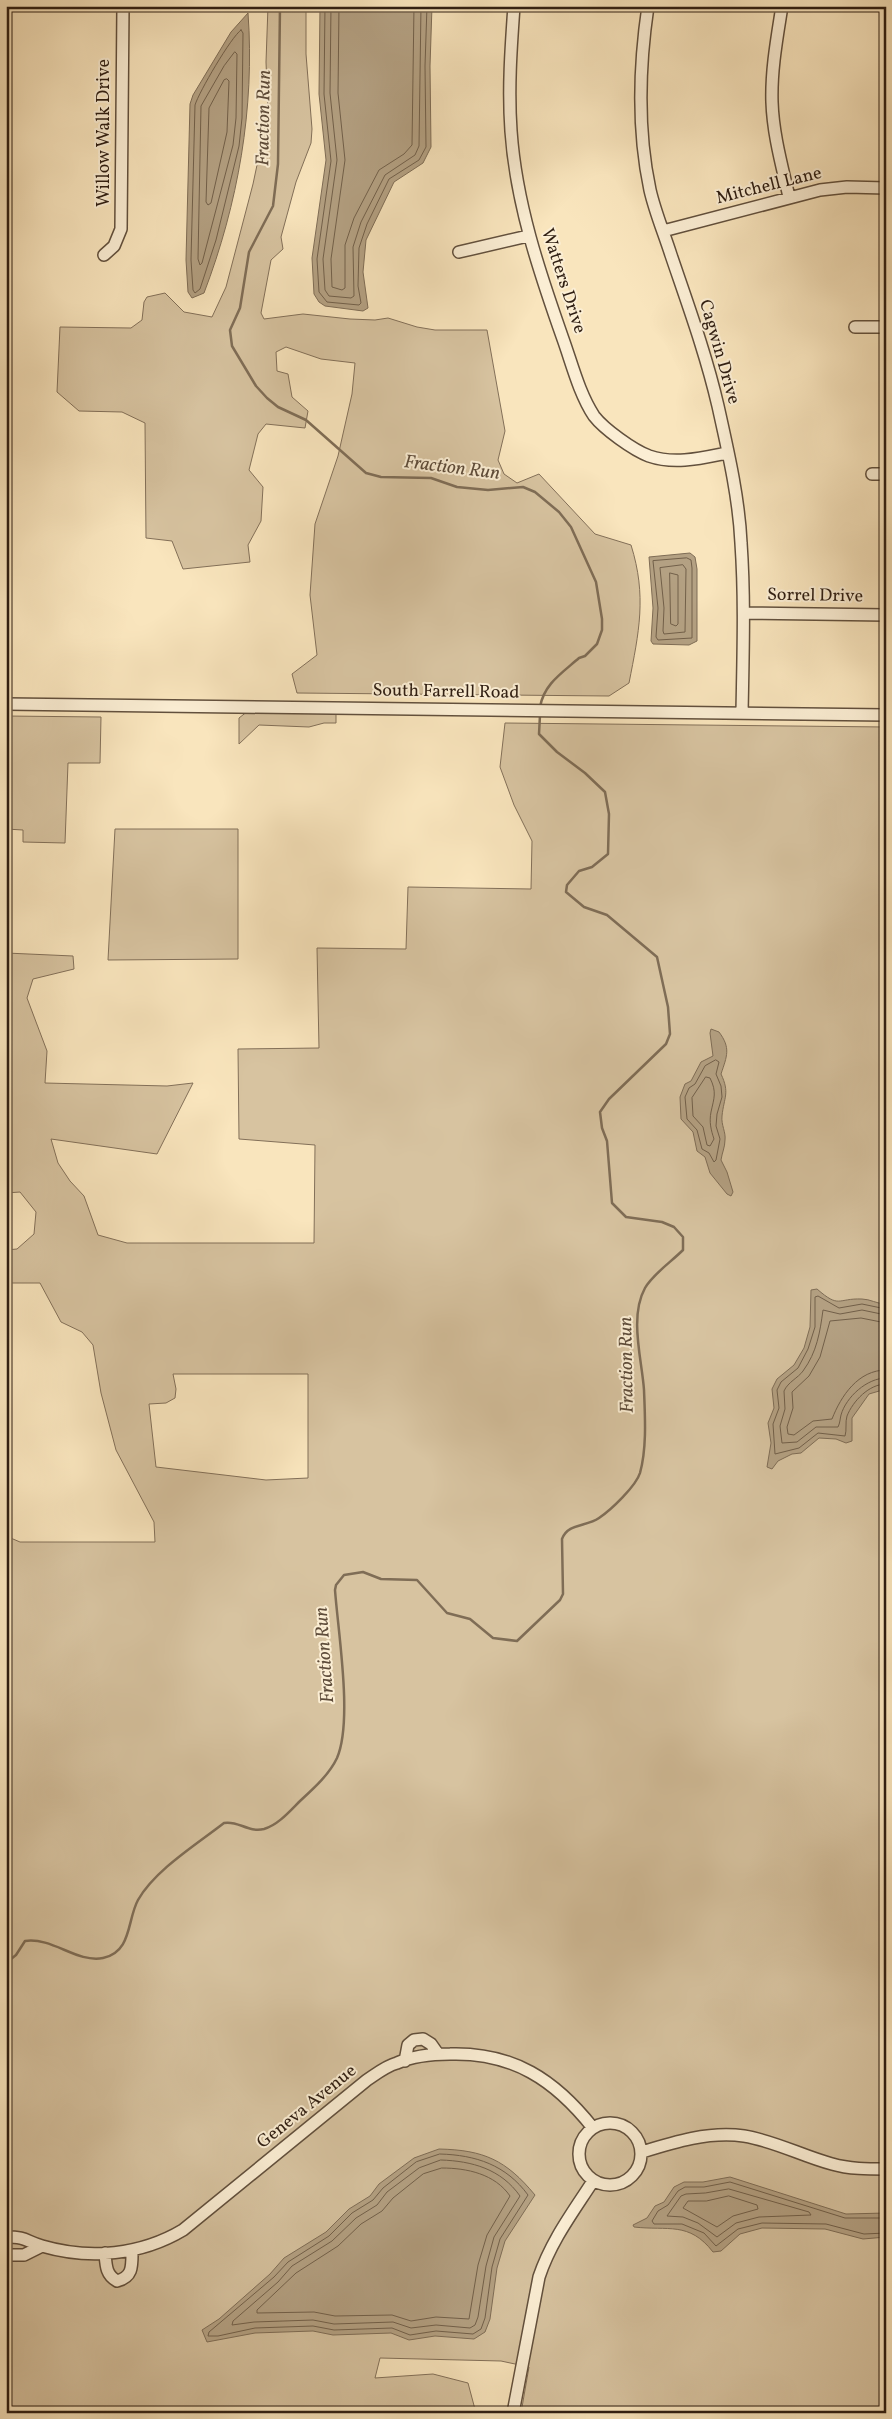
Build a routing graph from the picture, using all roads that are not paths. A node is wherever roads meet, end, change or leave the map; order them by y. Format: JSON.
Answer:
{"nodes":[{"id":1,"x":123,"y":6,"type":"edge"},
{"id":2,"x":514,"y":6,"type":"edge"},
{"id":3,"x":648,"y":6,"type":"edge"},
{"id":4,"x":782,"y":6,"type":"edge"},
{"id":5,"x":886,"y":188,"type":"edge"},
{"id":6,"x":790,"y":197,"type":"junction"},
{"id":7,"x":663,"y":231,"type":"junction"},
{"id":8,"x":528,"y":236,"type":"junction"},
{"id":9,"x":459,"y":252,"type":"dead end"},
{"id":10,"x":104,"y":255,"type":"dead end"},
{"id":11,"x":855,"y":327,"type":"dead end"},
{"id":12,"x":886,"y":327,"type":"edge"},
{"id":13,"x":727,"y":453,"type":"junction"},
{"id":14,"x":872,"y":474,"type":"dead end"},
{"id":15,"x":886,"y":474,"type":"edge"},
{"id":16,"x":744,"y":613,"type":"junction"},
{"id":17,"x":886,"y":615,"type":"edge"},
{"id":18,"x":6,"y":704,"type":"edge"},
{"id":19,"x":742,"y":713,"type":"junction"},
{"id":20,"x":886,"y":715,"type":"edge"},
{"id":21,"x":438,"y":2054,"type":"junction"},
{"id":22,"x":405,"y":2060,"type":"junction"},
{"id":23,"x":593,"y":2128,"type":"junction"},
{"id":24,"x":642,"y":2152,"type":"junction"},
{"id":25,"x":886,"y":2169,"type":"edge"},
{"id":26,"x":593,"y":2181,"type":"junction"},
{"id":27,"x":6,"y":2237,"type":"edge"},
{"id":28,"x":42,"y":2246,"type":"junction"},
{"id":29,"x":132,"y":2251,"type":"junction"},
{"id":30,"x":105,"y":2253,"type":"junction"},
{"id":31,"x":6,"y":2255,"type":"edge"},
{"id":32,"x":513,"y":2413,"type":"edge"}],
"edges":[{"from":1,"to":10,"type":"street","name":"Willow Walk Drive"},
{"from":2,"to":8,"type":"street","name":"Watters Drive"},
{"from":3,"to":7,"type":"street","name":"Cagwin Drive"},
{"from":4,"to":6,"type":"street"},
{"from":5,"to":6,"type":"street","name":"Mitchell Lane"},
{"from":6,"to":7,"type":"street","name":"Mitchell Lane"},
{"from":7,"to":13,"type":"street","name":"Cagwin Drive"},
{"from":8,"to":9,"type":"street"},
{"from":8,"to":13,"type":"street","name":"Watters Drive"},
{"from":11,"to":12,"type":"street"},
{"from":13,"to":16,"type":"street","name":"Cagwin Drive"},
{"from":14,"to":15,"type":"street"},
{"from":16,"to":17,"type":"street","name":"Sorrel Drive"},
{"from":16,"to":19,"type":"street","name":"Cagwin Drive"},
{"from":18,"to":19,"type":"street","name":"South Farrell Road"},
{"from":19,"to":20,"type":"street","name":"South Farrell Road"},
{"from":21,"to":22,"type":"street","name":"Geneva Avenue"},
{"from":21,"to":22,"type":"street"},
{"from":21,"to":23,"type":"street","name":"Geneva Avenue"},
{"from":22,"to":29,"type":"street","name":"Geneva Avenue"},
{"from":23,"to":24,"type":"street"},
{"from":23,"to":26,"type":"street"},
{"from":24,"to":25,"type":"street"},
{"from":24,"to":26,"type":"street"},
{"from":26,"to":32,"type":"street"},
{"from":27,"to":28,"type":"street","name":"Geneva Avenue"},
{"from":28,"to":30,"type":"street","name":"Geneva Avenue"},
{"from":28,"to":31,"type":"street"},
{"from":29,"to":30,"type":"street","name":"Geneva Avenue"},
{"from":29,"to":30,"type":"street"}]}
